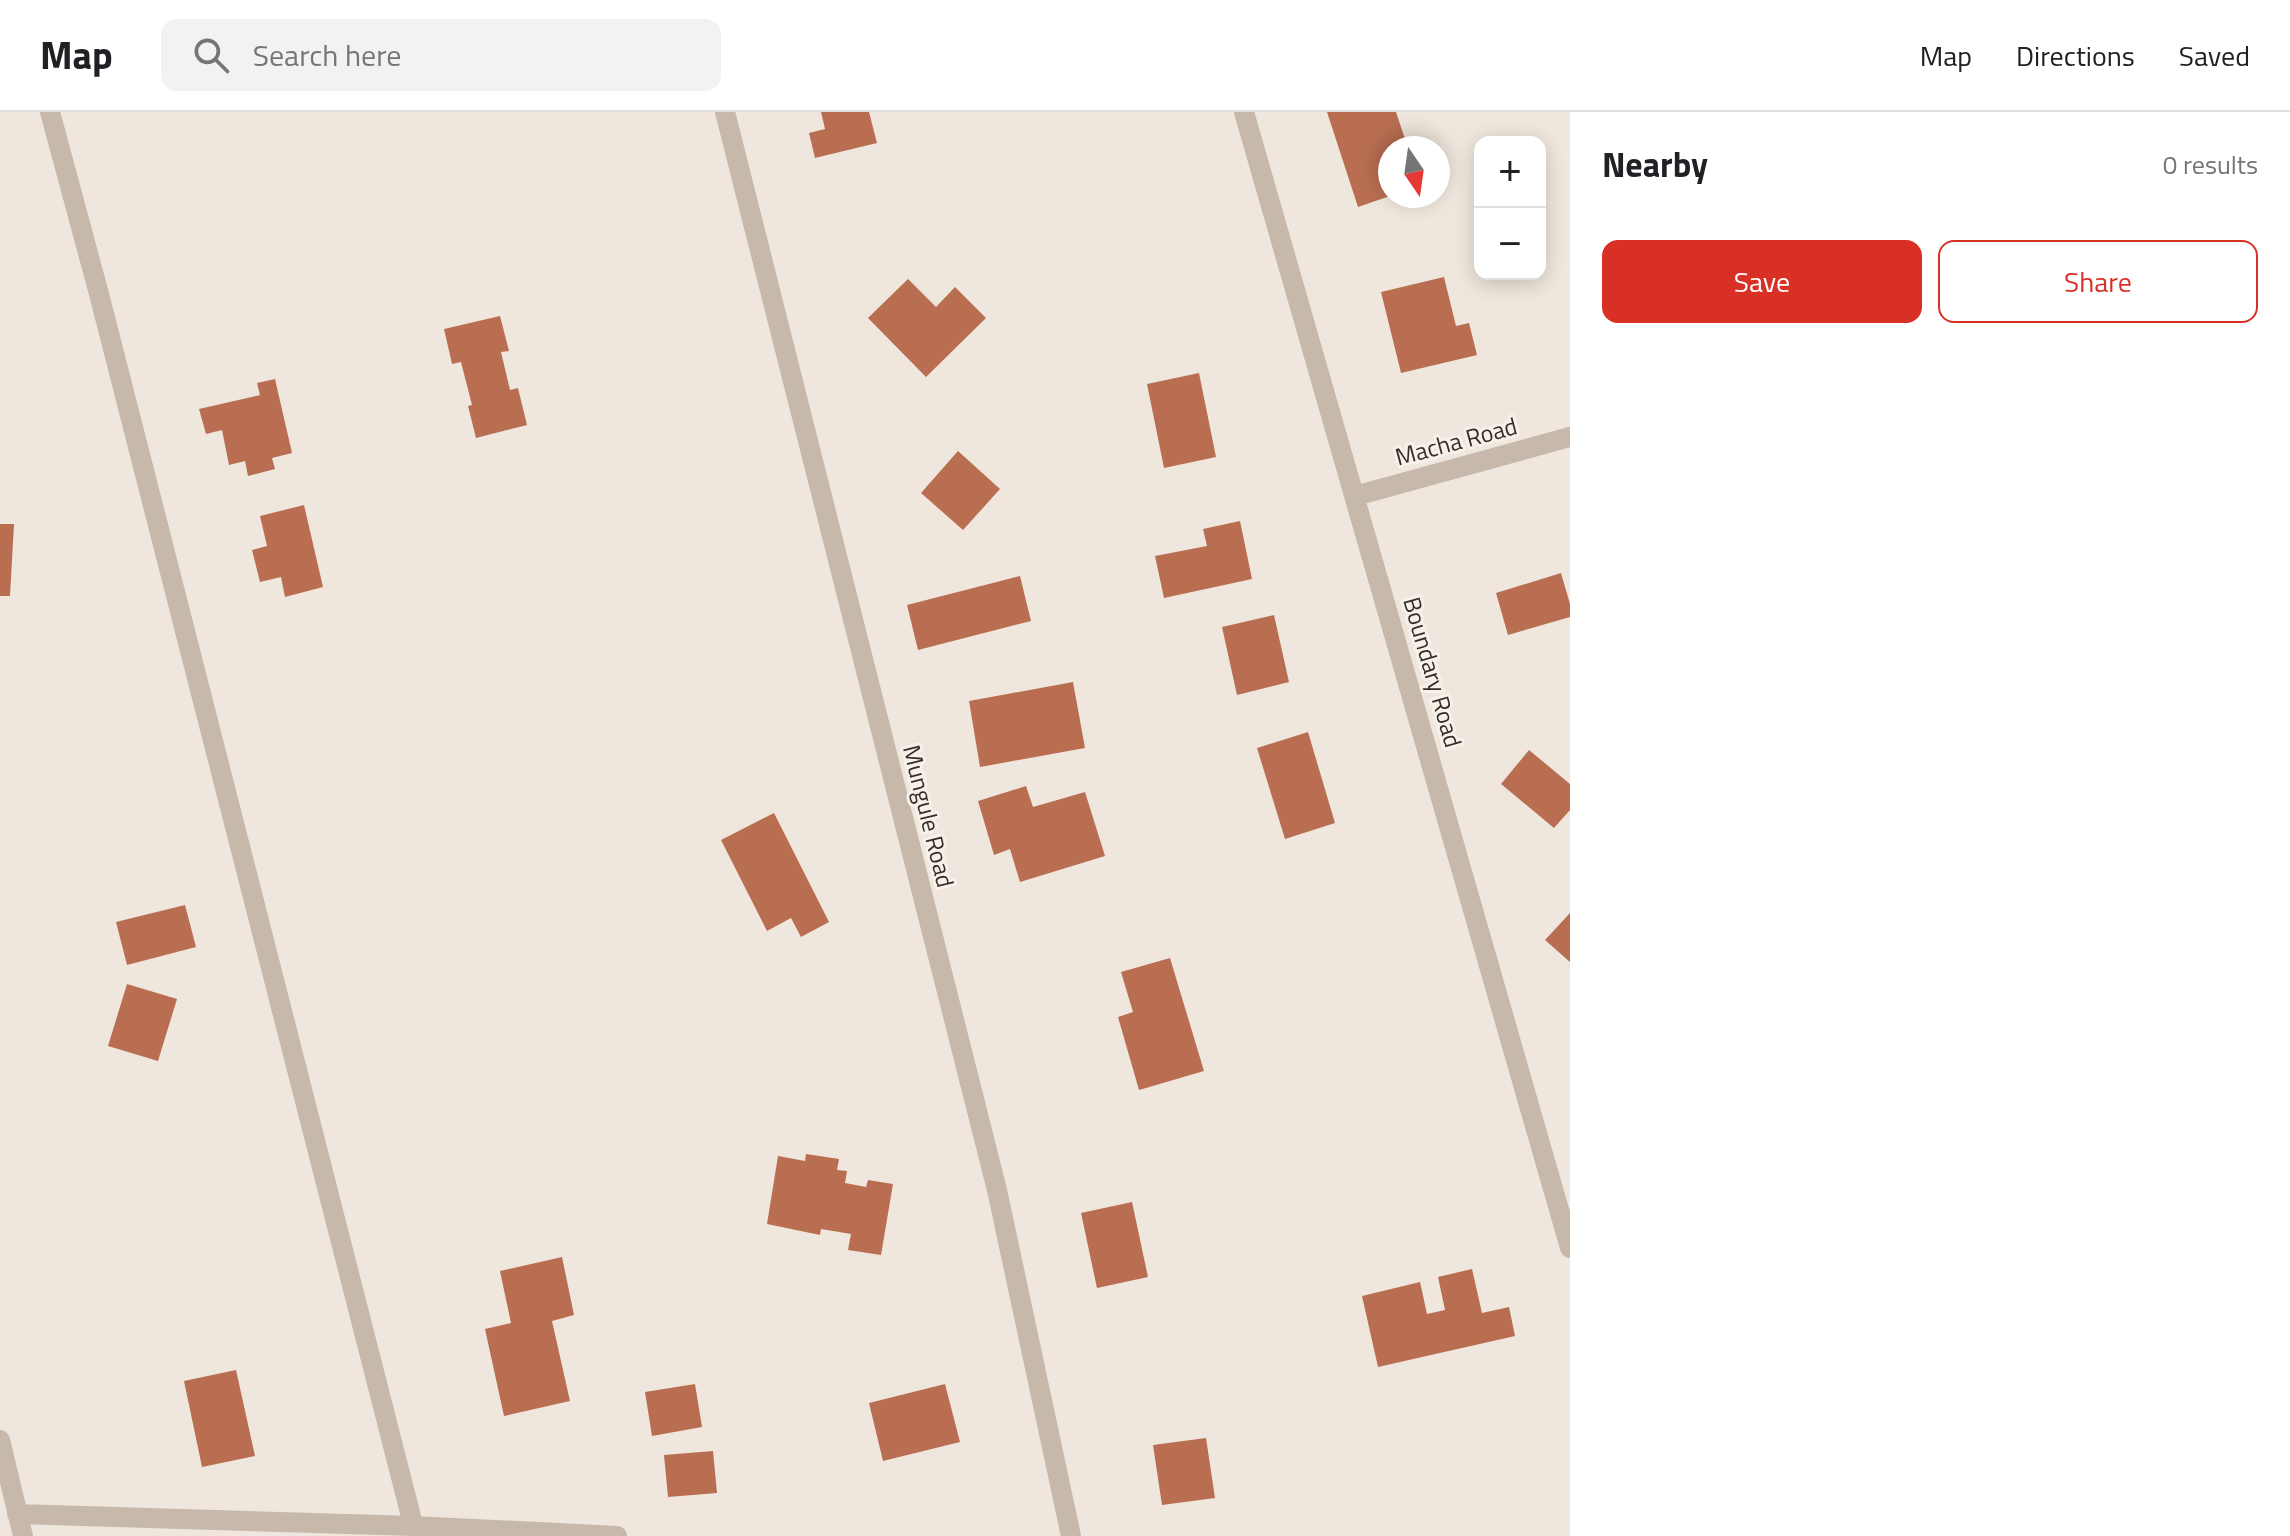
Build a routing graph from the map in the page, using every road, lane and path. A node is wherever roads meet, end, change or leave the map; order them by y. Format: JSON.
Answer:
{"nodes":[{"id":1,"x":50,"y":112,"type":"edge"},
{"id":2,"x":725,"y":112,"type":"edge"},
{"id":3,"x":1244,"y":112,"type":"edge"},
{"id":4,"x":1570,"y":437,"type":"edge"},
{"id":5,"x":1355,"y":496,"type":"junction"},
{"id":6,"x":1570,"y":1248,"type":"edge"},
{"id":7,"x":0,"y":1440,"type":"edge"},
{"id":8,"x":17,"y":1514,"type":"junction"},
{"id":9,"x":415,"y":1531,"type":"edge"},
{"id":10,"x":23,"y":1536,"type":"edge"},
{"id":11,"x":617,"y":1536,"type":"edge"},
{"id":12,"x":1071,"y":1536,"type":"edge"}],
"edges":[{"from":1,"to":9,"type":"street"},
{"from":2,"to":12,"type":"street","name":"Mungule Road"},
{"from":3,"to":5,"type":"street","name":"Boundary Road"},
{"from":4,"to":5,"type":"street","name":"Macha Road"},
{"from":5,"to":6,"type":"street","name":"Boundary Road"},
{"from":7,"to":8,"type":"street"},
{"from":8,"to":9,"type":"street"},
{"from":8,"to":10,"type":"street"},
{"from":9,"to":11,"type":"street"}]}
